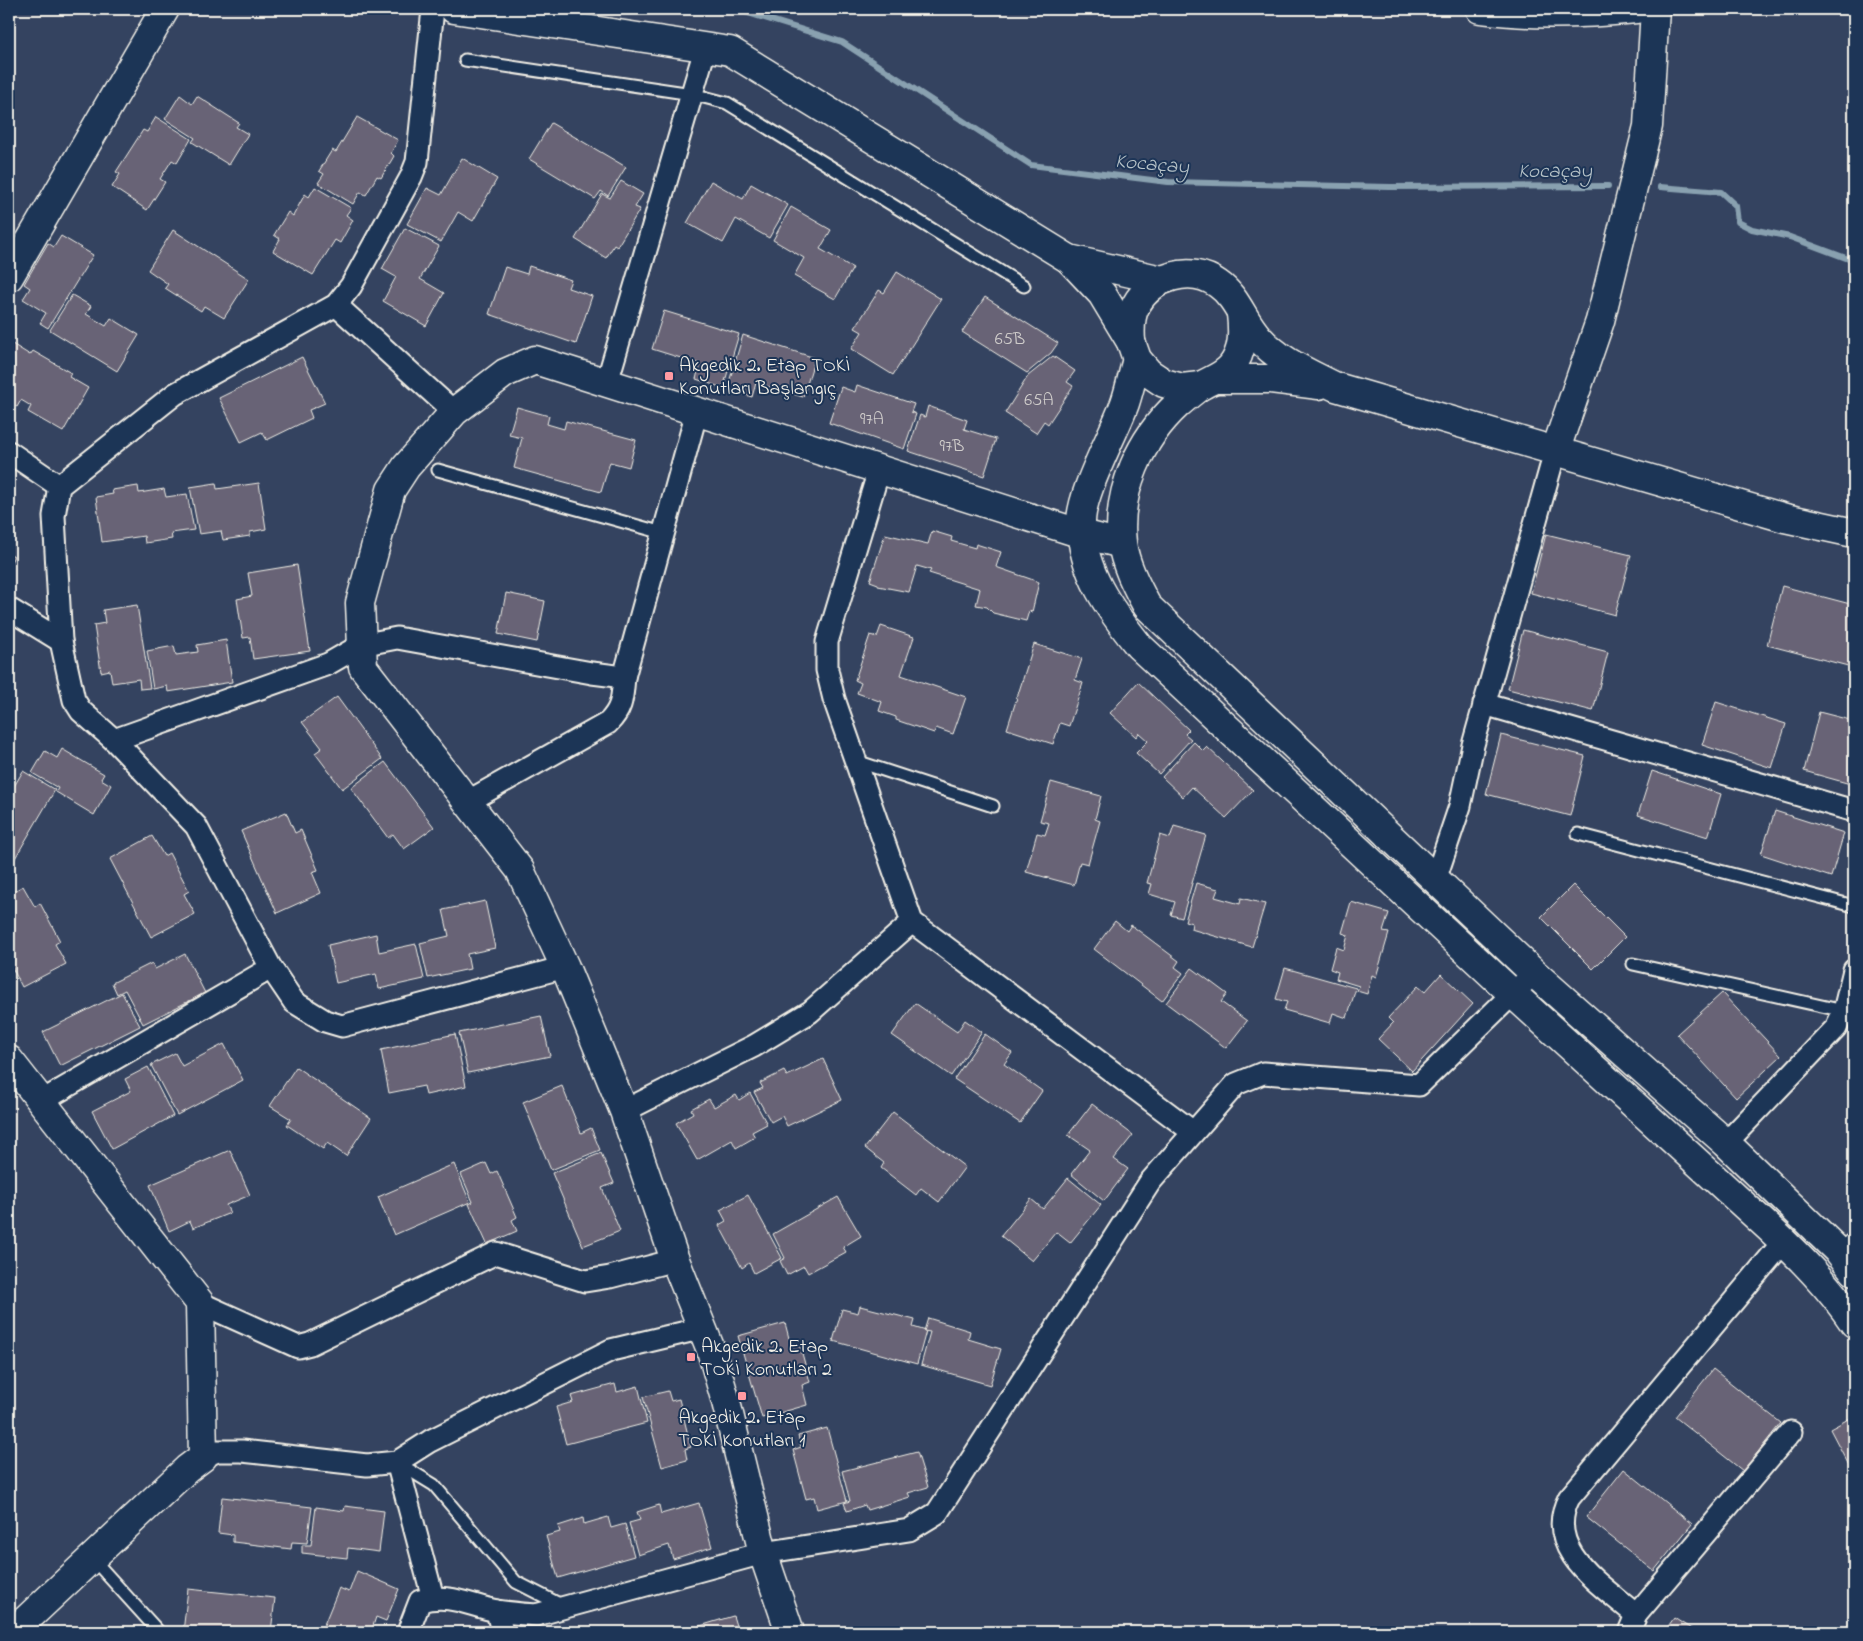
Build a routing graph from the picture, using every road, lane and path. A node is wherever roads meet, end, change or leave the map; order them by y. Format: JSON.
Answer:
{"nodes":[{"id":1,"x":165,"y":9,"type":"edge"},
{"id":2,"x":433,"y":9,"type":"edge"},
{"id":3,"x":454,"y":9,"type":"edge"},
{"id":4,"x":1480,"y":9,"type":"edge"},
{"id":5,"x":1636,"y":9,"type":"edge"},
{"id":6,"x":1655,"y":9,"type":"edge"},
{"id":7,"x":706,"y":46,"type":"junction"},
{"id":8,"x":465,"y":60,"type":"dead end"},
{"id":9,"x":692,"y":94,"type":"junction"},
{"id":10,"x":1069,"y":259,"type":"junction"},
{"id":11,"x":9,"y":277,"type":"edge"},
{"id":12,"x":1162,"y":280,"type":"junction"},
{"id":13,"x":1024,"y":286,"type":"dead end"},
{"id":14,"x":336,"y":305,"type":"junction"},
{"id":15,"x":1241,"y":313,"type":"junction"},
{"id":16,"x":1134,"y":350,"type":"junction"},
{"id":17,"x":607,"y":382,"type":"junction"},
{"id":18,"x":1208,"y":383,"type":"junction"},
{"id":19,"x":1336,"y":387,"type":"junction"},
{"id":20,"x":697,"y":411,"type":"junction"},
{"id":21,"x":454,"y":412,"type":"junction"},
{"id":22,"x":9,"y":452,"type":"edge"},
{"id":23,"x":1555,"y":452,"type":"junction"},
{"id":24,"x":438,"y":470,"type":"dead end"},
{"id":25,"x":880,"y":470,"type":"junction"},
{"id":26,"x":59,"y":486,"type":"junction"},
{"id":27,"x":662,"y":533,"type":"junction"},
{"id":28,"x":1854,"y":533,"type":"edge"},
{"id":29,"x":1082,"y":534,"type":"junction"},
{"id":30,"x":1122,"y":544,"type":"junction"},
{"id":31,"x":9,"y":610,"type":"edge"},
{"id":32,"x":61,"y":641,"type":"junction"},
{"id":33,"x":361,"y":645,"type":"junction"},
{"id":34,"x":624,"y":676,"type":"junction"},
{"id":35,"x":1484,"y":704,"type":"junction"},
{"id":36,"x":114,"y":740,"type":"junction"},
{"id":37,"x":856,"y":761,"type":"junction"},
{"id":38,"x":467,"y":802,"type":"junction"},
{"id":39,"x":994,"y":806,"type":"dead end"},
{"id":40,"x":1854,"y":811,"type":"edge"},
{"id":41,"x":1578,"y":834,"type":"dead end"},
{"id":42,"x":1435,"y":880,"type":"junction"},
{"id":43,"x":1854,"y":906,"type":"edge"},
{"id":44,"x":912,"y":922,"type":"junction"},
{"id":45,"x":1632,"y":964,"type":"dead end"},
{"id":46,"x":271,"y":968,"type":"junction"},
{"id":47,"x":565,"y":968,"type":"junction"},
{"id":48,"x":1854,"y":970,"type":"edge"},
{"id":49,"x":1534,"y":973,"type":"junction"},
{"id":50,"x":1513,"y":994,"type":"junction"},
{"id":51,"x":1844,"y":1011,"type":"junction"},
{"id":52,"x":9,"y":1060,"type":"edge"},
{"id":53,"x":42,"y":1101,"type":"junction"},
{"id":54,"x":624,"y":1111,"type":"junction"},
{"id":55,"x":1192,"y":1132,"type":"junction"},
{"id":56,"x":1726,"y":1142,"type":"junction"},
{"id":57,"x":1784,"y":1241,"type":"junction"},
{"id":58,"x":1849,"y":1253,"type":"edge"},
{"id":59,"x":675,"y":1260,"type":"junction"},
{"id":60,"x":200,"y":1303,"type":"junction"},
{"id":61,"x":1854,"y":1323,"type":"edge"},
{"id":62,"x":703,"y":1328,"type":"junction"},
{"id":63,"x":1791,"y":1432,"type":"dead end"},
{"id":64,"x":203,"y":1457,"type":"junction"},
{"id":65,"x":397,"y":1462,"type":"junction"},
{"id":66,"x":763,"y":1552,"type":"junction"},
{"id":67,"x":92,"y":1558,"type":"junction"},
{"id":68,"x":433,"y":1598,"type":"junction"},
{"id":69,"x":566,"y":1607,"type":"junction"},
{"id":70,"x":497,"y":1611,"type":"junction"},
{"id":71,"x":1632,"y":1624,"type":"edge"},
{"id":72,"x":13,"y":1632,"type":"edge"},
{"id":73,"x":160,"y":1632,"type":"edge"},
{"id":74,"x":408,"y":1632,"type":"edge"},
{"id":75,"x":502,"y":1632,"type":"edge"},
{"id":76,"x":790,"y":1632,"type":"edge"}],
"edges":[{"from":1,"to":11,"type":"street"},
{"from":2,"to":14,"type":"street"},
{"from":3,"to":7,"type":"street"},
{"from":4,"to":5,"type":"street"},
{"from":6,"to":23,"type":"street"},
{"from":7,"to":9,"type":"street"},
{"from":7,"to":10,"type":"street"},
{"from":8,"to":9,"type":"lane"},
{"from":9,"to":13,"type":"lane"},
{"from":9,"to":17,"type":"street"},
{"from":10,"to":12,"type":"street"},
{"from":10,"to":16,"type":"street"},
{"from":12,"to":15,"type":"street"},
{"from":12,"to":16,"type":"street"},
{"from":14,"to":21,"type":"street"},
{"from":14,"to":26,"type":"street"},
{"from":15,"to":18,"type":"street"},
{"from":15,"to":19,"type":"street"},
{"from":16,"to":18,"type":"street"},
{"from":16,"to":29,"type":"street"},
{"from":17,"to":20,"type":"street"},
{"from":17,"to":21,"type":"street"},
{"from":18,"to":19,"type":"street"},
{"from":18,"to":30,"type":"street"},
{"from":19,"to":23,"type":"street"},
{"from":20,"to":25,"type":"street"},
{"from":20,"to":27,"type":"street"},
{"from":21,"to":33,"type":"street"},
{"from":22,"to":26,"type":"street"},
{"from":23,"to":28,"type":"street"},
{"from":23,"to":35,"type":"street"},
{"from":24,"to":27,"type":"lane"},
{"from":25,"to":29,"type":"street"},
{"from":25,"to":37,"type":"street"},
{"from":26,"to":32,"type":"street"},
{"from":27,"to":34,"type":"street"},
{"from":29,"to":30,"type":"street"},
{"from":29,"to":50,"type":"street"},
{"from":30,"to":42,"type":"street"},
{"from":31,"to":32,"type":"street"},
{"from":32,"to":36,"type":"street"},
{"from":33,"to":34,"type":"street"},
{"from":33,"to":36,"type":"street"},
{"from":33,"to":38,"type":"street"},
{"from":34,"to":38,"type":"street"},
{"from":35,"to":40,"type":"street"},
{"from":35,"to":42,"type":"street"},
{"from":36,"to":46,"type":"street"},
{"from":37,"to":39,"type":"lane"},
{"from":37,"to":44,"type":"street"},
{"from":38,"to":47,"type":"street"},
{"from":41,"to":43,"type":"lane"},
{"from":42,"to":49,"type":"street"},
{"from":44,"to":54,"type":"street"},
{"from":44,"to":55,"type":"street"},
{"from":45,"to":51,"type":"lane"},
{"from":46,"to":47,"type":"street"},
{"from":46,"to":53,"type":"street"},
{"from":47,"to":54,"type":"street"},
{"from":48,"to":51,"type":"street"},
{"from":49,"to":50,"type":"street"},
{"from":49,"to":56,"type":"street"},
{"from":50,"to":55,"type":"street"},
{"from":50,"to":57,"type":"street"},
{"from":51,"to":56,"type":"street"},
{"from":52,"to":53,"type":"street"},
{"from":53,"to":60,"type":"street"},
{"from":54,"to":59,"type":"street"},
{"from":55,"to":66,"type":"street"},
{"from":56,"to":58,"type":"street"},
{"from":57,"to":61,"type":"street"},
{"from":57,"to":71,"type":"street"},
{"from":59,"to":60,"type":"street"},
{"from":59,"to":62,"type":"street"},
{"from":60,"to":64,"type":"street"},
{"from":62,"to":65,"type":"street"},
{"from":62,"to":66,"type":"street"},
{"from":63,"to":71,"type":"street"},
{"from":64,"to":65,"type":"street"},
{"from":64,"to":67,"type":"street"},
{"from":65,"to":68,"type":"street"},
{"from":65,"to":69,"type":"lane"},
{"from":66,"to":69,"type":"street"},
{"from":66,"to":76,"type":"street"},
{"from":67,"to":72,"type":"street"},
{"from":67,"to":73,"type":"lane"},
{"from":68,"to":70,"type":"street"},
{"from":68,"to":74,"type":"street"},
{"from":69,"to":70,"type":"street"},
{"from":70,"to":75,"type":"street"}]}
